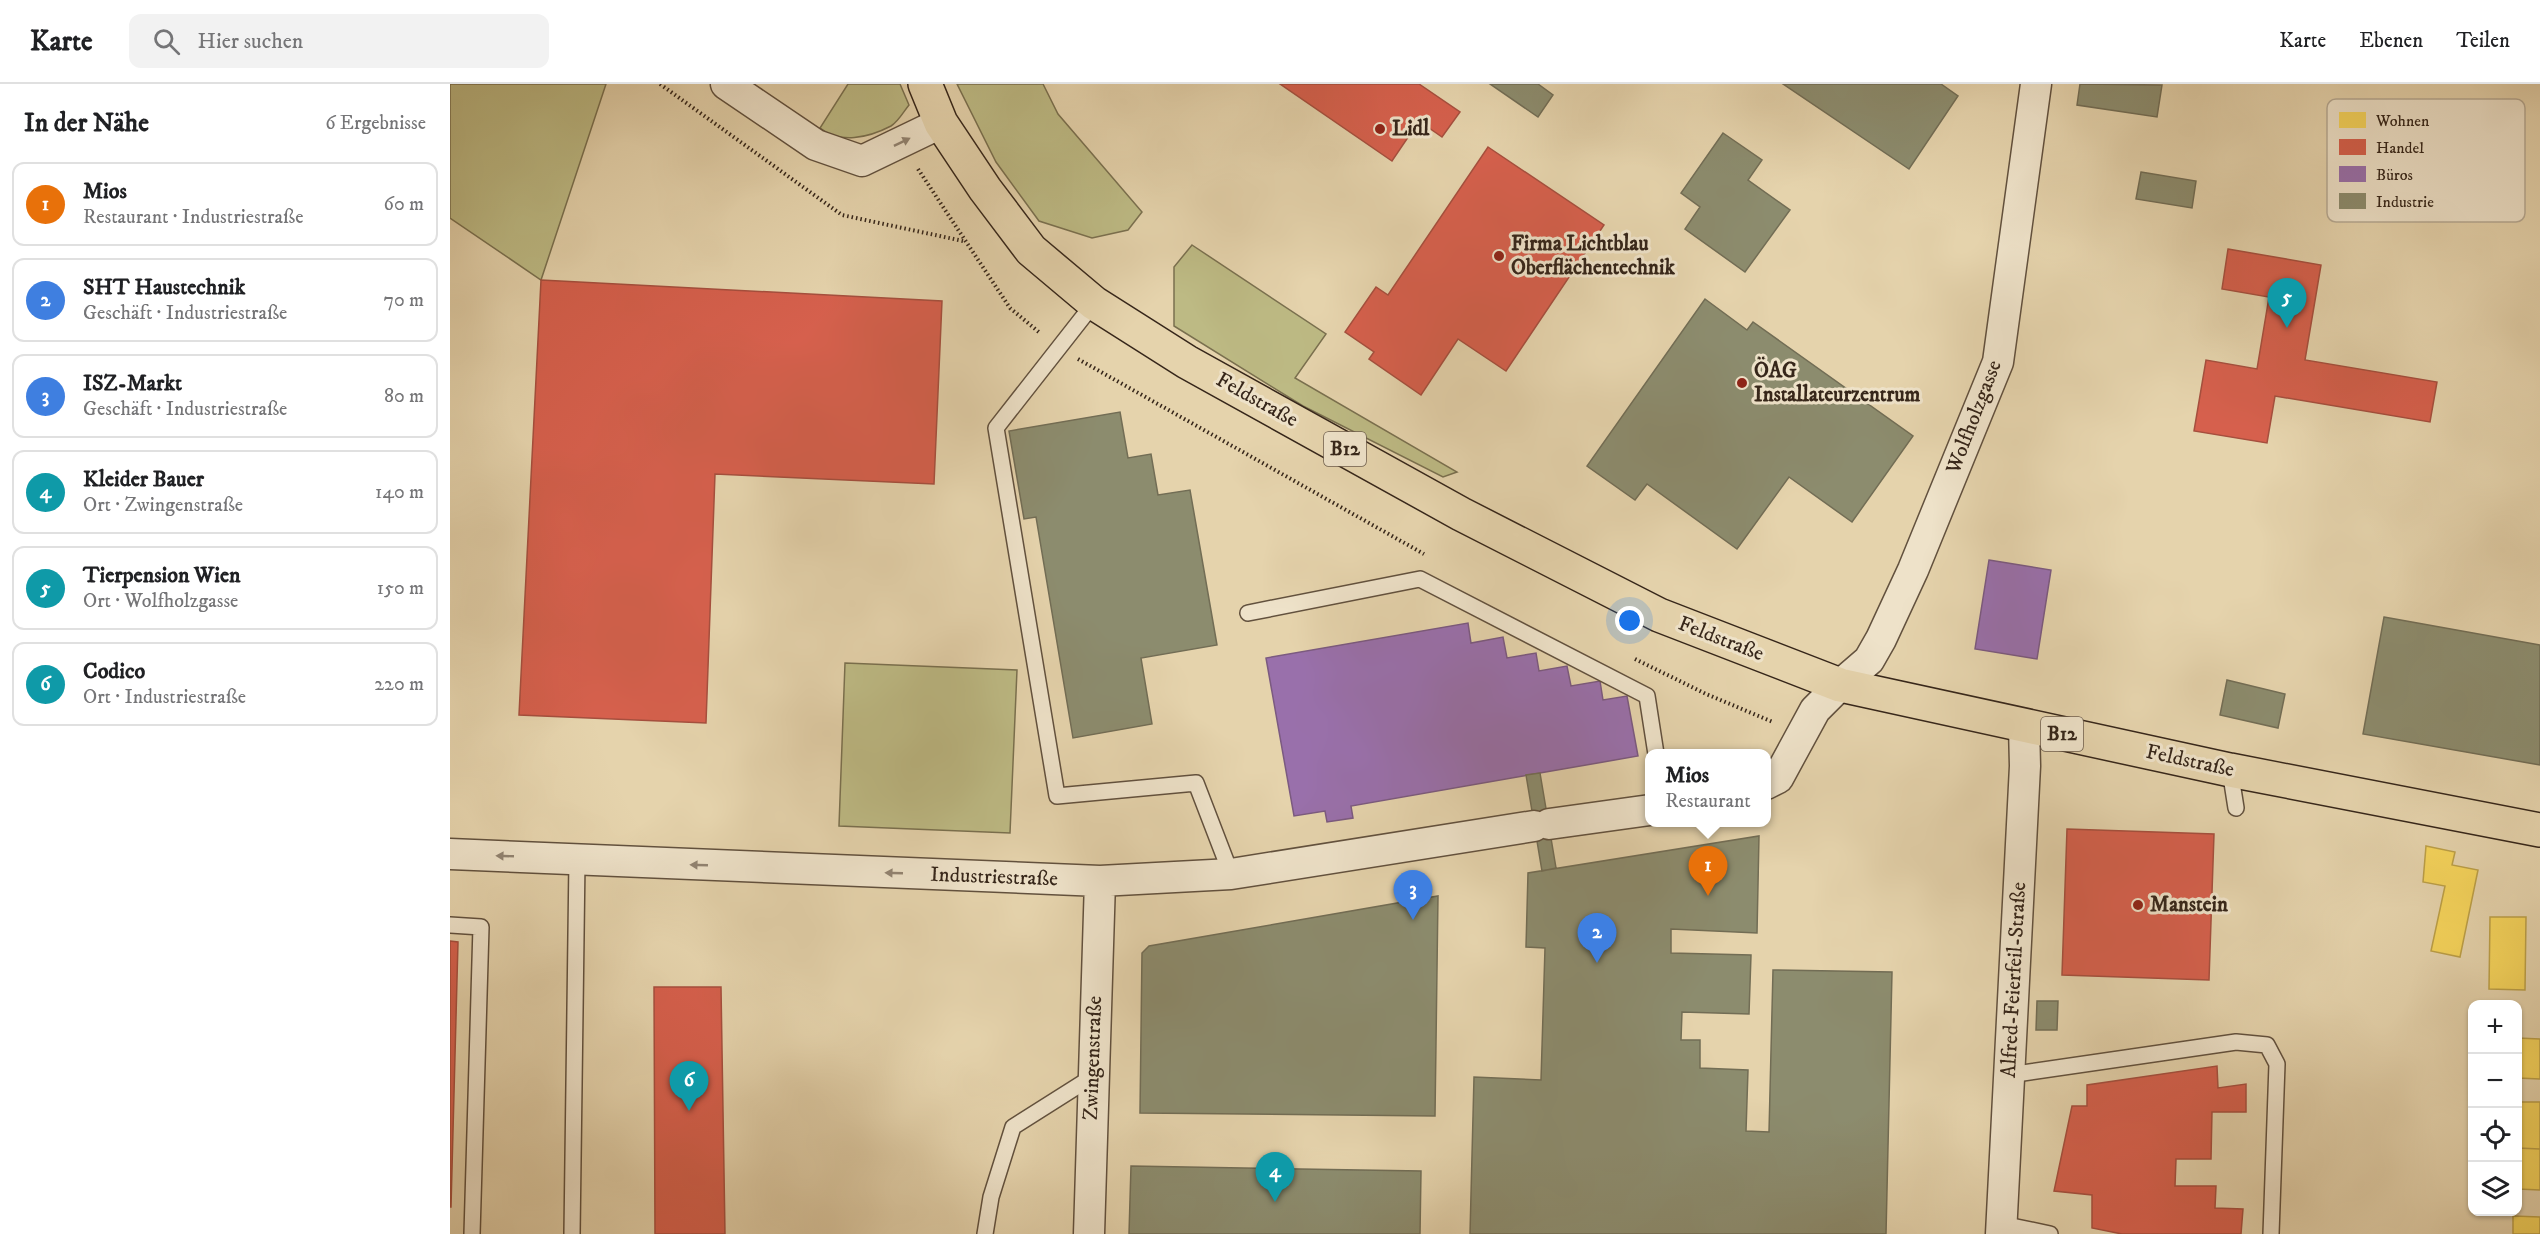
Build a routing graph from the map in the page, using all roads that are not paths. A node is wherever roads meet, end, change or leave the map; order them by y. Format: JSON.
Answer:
{"nodes":[{"id":1,"x":726,"y":84,"type":"edge"},
{"id":2,"x":925,"y":84,"type":"edge"},
{"id":3,"x":933,"y":84,"type":"edge"},
{"id":4,"x":2036,"y":84,"type":"edge"},
{"id":5,"x":942,"y":123,"type":"junction"},
{"id":6,"x":1094,"y":303,"type":"junction"},
{"id":7,"x":1248,"y":613,"type":"dead end"},
{"id":8,"x":1840,"y":685,"type":"junction"},
{"id":9,"x":2024,"y":726,"type":"junction"},
{"id":10,"x":1655,"y":749,"type":"edge"},
{"id":11,"x":2230,"y":770,"type":"junction"},
{"id":12,"x":1771,"y":782,"type":"edge"},
{"id":13,"x":2236,"y":808,"type":"dead end"},
{"id":14,"x":1645,"y":811,"type":"edge"},
{"id":15,"x":2540,"y":830,"type":"edge"},
{"id":16,"x":450,"y":854,"type":"edge"},
{"id":17,"x":577,"y":860,"type":"junction"},
{"id":18,"x":1231,"y":874,"type":"junction"},
{"id":19,"x":1100,"y":881,"type":"junction"},
{"id":20,"x":450,"y":925,"type":"edge"},
{"id":21,"x":2009,"y":1075,"type":"junction"},
{"id":22,"x":1092,"y":1077,"type":"junction"},
{"id":23,"x":2001,"y":1229,"type":"edge"},
{"id":24,"x":472,"y":1234,"type":"edge"},
{"id":25,"x":572,"y":1234,"type":"edge"},
{"id":26,"x":985,"y":1234,"type":"edge"},
{"id":27,"x":1089,"y":1234,"type":"edge"},
{"id":28,"x":2050,"y":1234,"type":"edge"},
{"id":29,"x":2271,"y":1234,"type":"edge"}],
"edges":[{"from":1,"to":5,"type":"street","one_way":true},
{"from":2,"to":5,"type":"main road"},
{"from":3,"to":5,"type":"main road","number":"B12"},
{"from":4,"to":8,"type":"street","name":"Wolfholzgasse"},
{"from":5,"to":6,"type":"main road","name":"Feldstraße","number":"B12"},
{"from":6,"to":8,"type":"main road","name":"Feldstraße","number":"B12"},
{"from":6,"to":18,"type":"lane"},
{"from":7,"to":10,"type":"lane"},
{"from":8,"to":9,"type":"main road","name":"Feldstraße","number":"B12"},
{"from":8,"to":12,"type":"street"},
{"from":9,"to":11,"type":"main road","name":"Feldstraße","number":"B12"},
{"from":9,"to":21,"type":"street","name":"Alfred-Feierfeil-Straße"},
{"from":11,"to":13,"type":"lane"},
{"from":11,"to":15,"type":"main road","name":"Feldstraße","number":"B12"},
{"from":14,"to":18,"type":"street","name":"Industriestraße"},
{"from":17,"to":16,"type":"street","name":"Industriestraße","one_way":true},
{"from":19,"to":17,"type":"street","name":"Industriestraße","one_way":true},
{"from":17,"to":25,"type":"lane"},
{"from":18,"to":19,"type":"street","name":"Industriestraße"},
{"from":19,"to":22,"type":"street","name":"Zwingenstraße"},
{"from":20,"to":24,"type":"lane"},
{"from":21,"to":23,"type":"street","name":"Alfred-Feierfeil-Straße"},
{"from":21,"to":29,"type":"lane"},
{"from":22,"to":26,"type":"lane"},
{"from":22,"to":27,"type":"street","name":"Zwingenstraße"},
{"from":23,"to":28,"type":"lane"}]}
